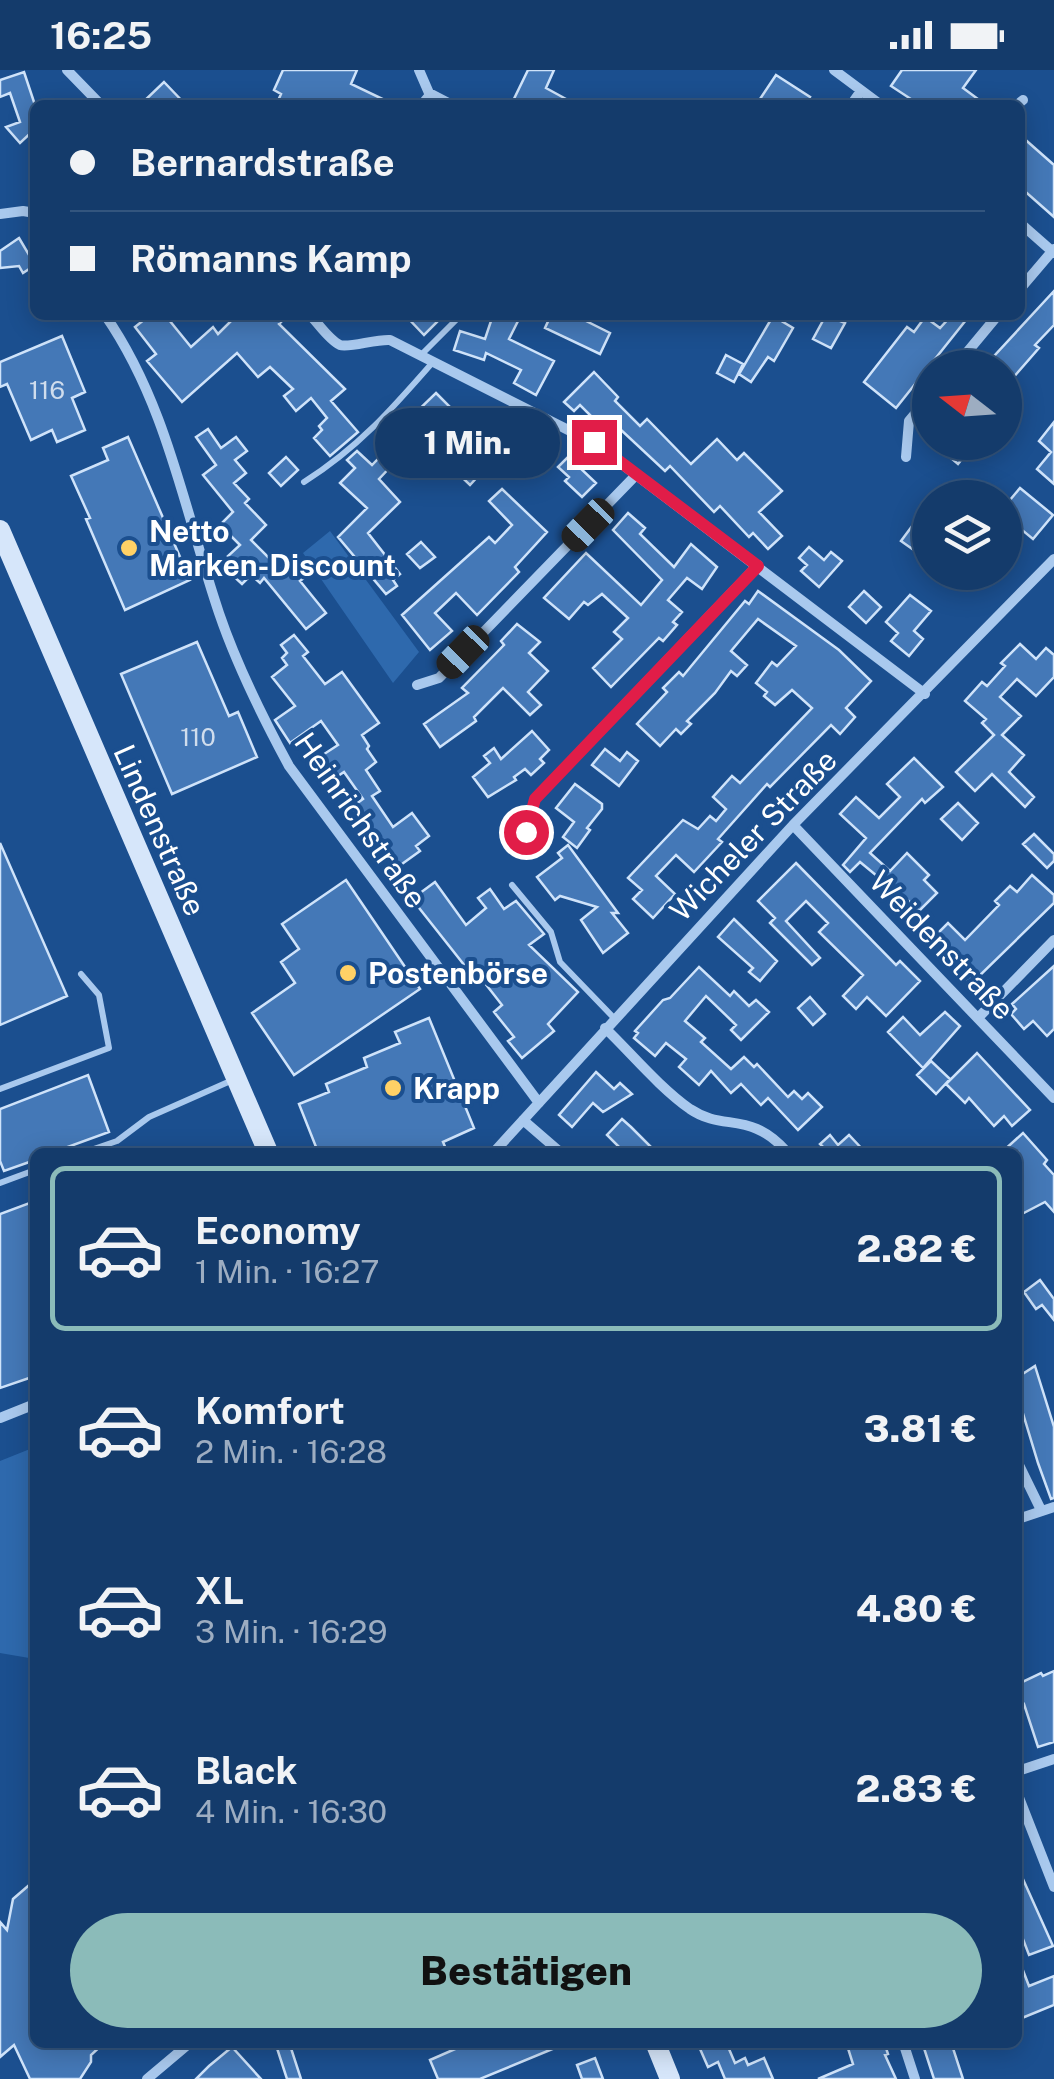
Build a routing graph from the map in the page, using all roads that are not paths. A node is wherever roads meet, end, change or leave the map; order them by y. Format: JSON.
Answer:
{"nodes":[{"id":1,"x":67,"y":70,"type":"edge"},
{"id":2,"x":420,"y":70,"type":"edge"},
{"id":3,"x":834,"y":70,"type":"edge"},
{"id":4,"x":861,"y":90,"type":"junction"},
{"id":5,"x":429,"y":93,"type":"junction"},
{"id":6,"x":96,"y":100,"type":"edge"},
{"id":7,"x":423,"y":100,"type":"edge"},
{"id":8,"x":442,"y":100,"type":"edge"},
{"id":9,"x":854,"y":100,"type":"edge"},
{"id":10,"x":874,"y":100,"type":"edge"},
{"id":11,"x":30,"y":212,"type":"edge"},
{"id":12,"x":0,"y":214,"type":"edge"},
{"id":13,"x":1025,"y":227,"type":"edge"},
{"id":14,"x":1053,"y":251,"type":"edge"},
{"id":15,"x":1025,"y":283,"type":"edge"},
{"id":16,"x":108,"y":320,"type":"edge"},
{"id":17,"x":315,"y":320,"type":"edge"},
{"id":18,"x":456,"y":320,"type":"edge"},
{"id":19,"x":994,"y":320,"type":"edge"},
{"id":20,"x":969,"y":350,"type":"edge"},
{"id":21,"x":420,"y":356,"type":"junction"},
{"id":22,"x":433,"y":362,"type":"junction"},
{"id":23,"x":912,"y":417,"type":"edge"},
{"id":24,"x":906,"y":457,"type":"dead end"},
{"id":25,"x":637,"y":474,"type":"junction"},
{"id":26,"x":304,"y":482,"type":"dead end"},
{"id":27,"x":0,"y":530,"type":"edge"},
{"id":28,"x":1054,"y":559,"type":"edge"},
{"id":29,"x":758,"y":566,"type":"junction"},
{"id":30,"x":417,"y":685,"type":"dead end"},
{"id":31,"x":926,"y":694,"type":"junction"},
{"id":32,"x":794,"y":825,"type":"junction"},
{"id":33,"x":526,"y":832,"type":"dead end"},
{"id":34,"x":512,"y":885,"type":"dead end"},
{"id":35,"x":1054,"y":940,"type":"edge"},
{"id":36,"x":81,"y":974,"type":"dead end"},
{"id":37,"x":614,"y":1018,"type":"junction"},
{"id":38,"x":978,"y":1018,"type":"junction"},
{"id":39,"x":605,"y":1028,"type":"junction"},
{"id":40,"x":236,"y":1079,"type":"junction"},
{"id":41,"x":0,"y":1089,"type":"edge"},
{"id":42,"x":1054,"y":1098,"type":"edge"},
{"id":43,"x":539,"y":1102,"type":"junction"},
{"id":44,"x":524,"y":1120,"type":"junction"},
{"id":45,"x":97,"y":1148,"type":"edge"},
{"id":46,"x":266,"y":1148,"type":"edge"},
{"id":47,"x":498,"y":1148,"type":"edge"},
{"id":48,"x":556,"y":1148,"type":"edge"},
{"id":49,"x":783,"y":1148,"type":"edge"},
{"id":50,"x":30,"y":1172,"type":"edge"},
{"id":51,"x":0,"y":1183,"type":"edge"},
{"id":52,"x":30,"y":1406,"type":"edge"},
{"id":53,"x":0,"y":1418,"type":"edge"},
{"id":54,"x":1022,"y":1471,"type":"edge"},
{"id":55,"x":1054,"y":1506,"type":"edge"},
{"id":56,"x":1041,"y":1510,"type":"junction"},
{"id":57,"x":1022,"y":1517,"type":"edge"},
{"id":58,"x":1054,"y":1759,"type":"edge"},
{"id":59,"x":1022,"y":1770,"type":"edge"},
{"id":60,"x":1022,"y":1805,"type":"edge"},
{"id":61,"x":1054,"y":1887,"type":"edge"},
{"id":62,"x":186,"y":2048,"type":"edge"},
{"id":63,"x":657,"y":2048,"type":"edge"},
{"id":64,"x":905,"y":2048,"type":"edge"},
{"id":65,"x":162,"y":2074,"type":"edge"},
{"id":66,"x":147,"y":2079,"type":"edge"},
{"id":67,"x":670,"y":2079,"type":"edge"},
{"id":68,"x":915,"y":2079,"type":"edge"}],
"edges":[{"from":1,"to":6,"type":"street"},
{"from":2,"to":5,"type":"street"},
{"from":3,"to":4,"type":"street"},
{"from":4,"to":9,"type":"street"},
{"from":4,"to":10,"type":"street"},
{"from":5,"to":7,"type":"lane"},
{"from":5,"to":8,"type":"street"},
{"from":11,"to":12,"type":"street"},
{"from":13,"to":14,"type":"street"},
{"from":14,"to":15,"type":"street"},
{"from":16,"to":43,"type":"street","name":"Heinrichstraße"},
{"from":17,"to":21,"type":"street"},
{"from":18,"to":21,"type":"lane"},
{"from":19,"to":20,"type":"street"},
{"from":21,"to":22,"type":"street"},
{"from":22,"to":25,"type":"street"},
{"from":22,"to":26,"type":"lane"},
{"from":23,"to":24,"type":"street"},
{"from":25,"to":29,"type":"street"},
{"from":25,"to":30,"type":"street"},
{"from":27,"to":40,"type":"street","name":"Lindenstraße"},
{"from":28,"to":31,"type":"street","name":"Wicheler Straße"},
{"from":29,"to":31,"type":"street"},
{"from":29,"to":33,"type":"street"},
{"from":31,"to":32,"type":"street","name":"Wicheler Straße"},
{"from":32,"to":37,"type":"street","name":"Wicheler Straße"},
{"from":32,"to":38,"type":"street","name":"Weidenstraße"},
{"from":34,"to":37,"type":"lane"},
{"from":35,"to":38,"type":"street"},
{"from":36,"to":41,"type":"lane"},
{"from":37,"to":39,"type":"street","name":"Wicheler Straße"},
{"from":38,"to":42,"type":"street","name":"Weidenstraße"},
{"from":39,"to":43,"type":"street","name":"Wicheler Straße"},
{"from":39,"to":49,"type":"street"},
{"from":40,"to":45,"type":"lane"},
{"from":40,"to":46,"type":"street","name":"Lindenstraße"},
{"from":43,"to":44,"type":"street","name":"Wicheler Straße"},
{"from":44,"to":47,"type":"street","name":"Wicheler Straße"},
{"from":44,"to":48,"type":"street"},
{"from":50,"to":51,"type":"lane"},
{"from":52,"to":53,"type":"street"},
{"from":54,"to":56,"type":"street"},
{"from":55,"to":56,"type":"street"},
{"from":56,"to":57,"type":"street"},
{"from":58,"to":59,"type":"street"},
{"from":60,"to":61,"type":"street"},
{"from":62,"to":65,"type":"street"},
{"from":63,"to":67,"type":"street"},
{"from":64,"to":68,"type":"street"},
{"from":65,"to":66,"type":"street"}]}
